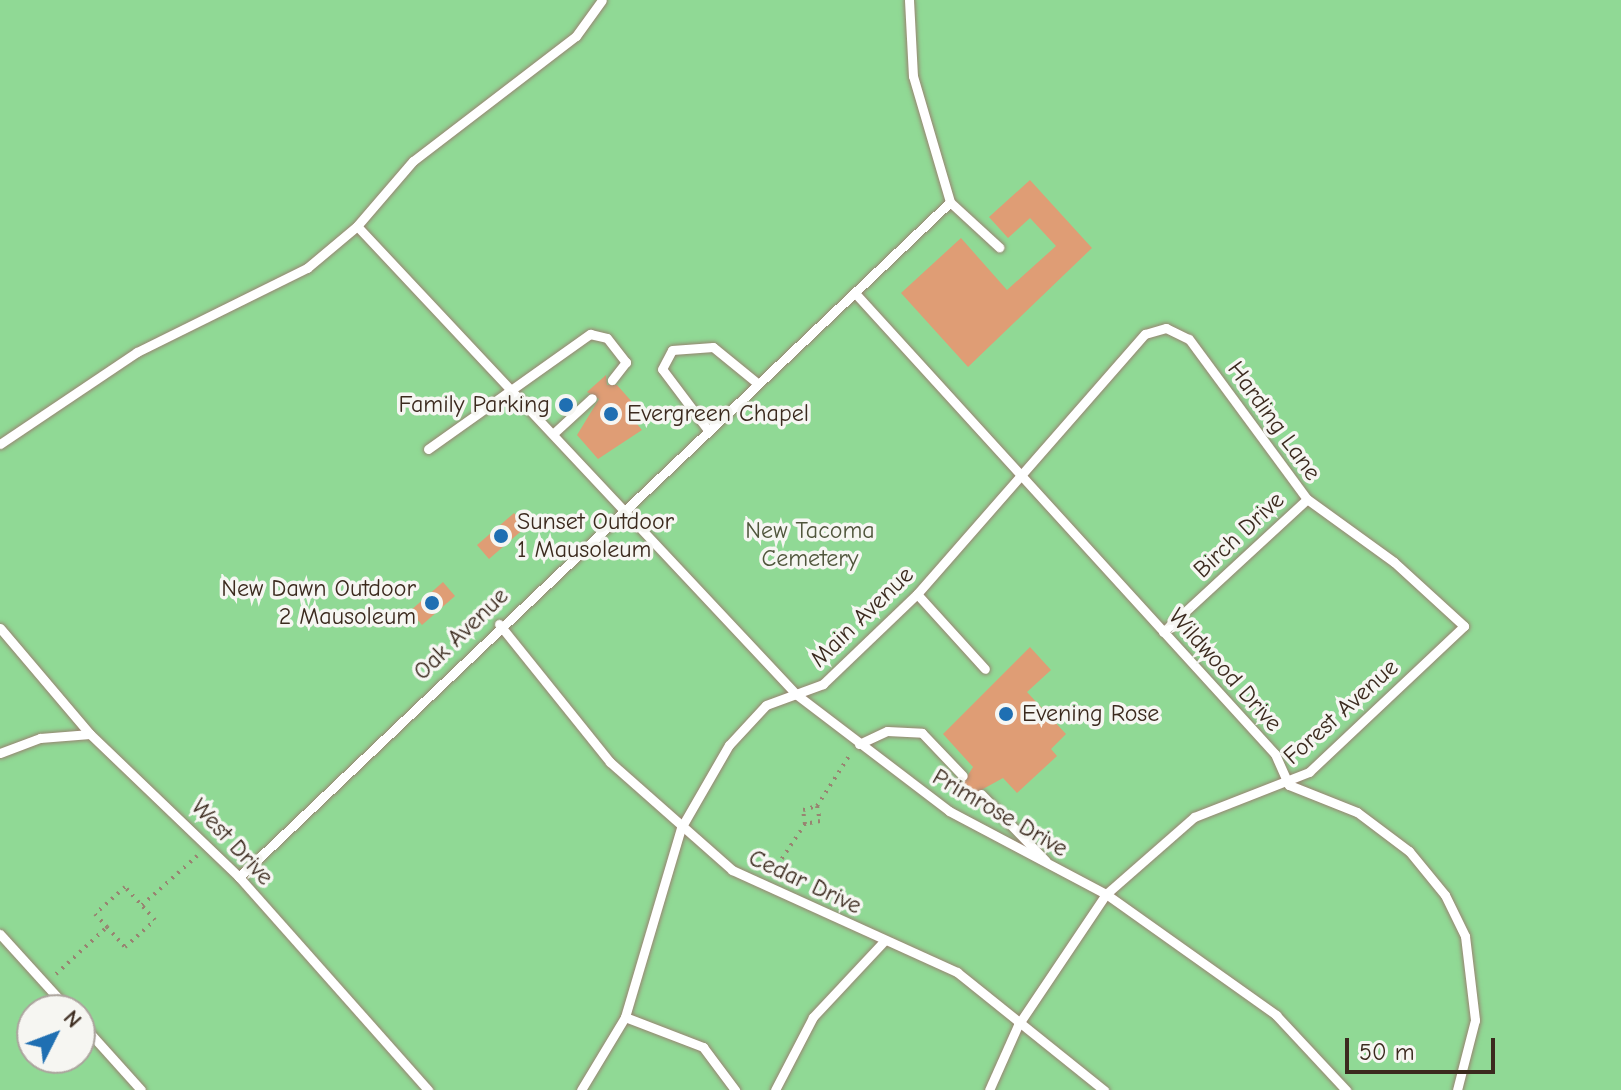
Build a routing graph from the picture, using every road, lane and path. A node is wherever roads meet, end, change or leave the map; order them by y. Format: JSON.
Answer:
{"nodes":[{"id":1,"x":602,"y":0,"type":"edge"},
{"id":2,"x":909,"y":0,"type":"edge"},
{"id":3,"x":950,"y":202,"type":"junction"},
{"id":4,"x":357,"y":226,"type":"junction"},
{"id":5,"x":999,"y":247,"type":"dead end"},
{"id":6,"x":855,"y":293,"type":"junction"},
{"id":7,"x":1166,"y":328,"type":"joint"},
{"id":8,"x":612,"y":380,"type":"dead end"},
{"id":9,"x":757,"y":383,"type":"junction"},
{"id":10,"x":516,"y":387,"type":"junction"},
{"id":11,"x":592,"y":398,"type":"dead end"},
{"id":12,"x":708,"y":430,"type":"junction"},
{"id":13,"x":555,"y":432,"type":"junction"},
{"id":14,"x":0,"y":444,"type":"edge"},
{"id":15,"x":428,"y":449,"type":"dead end"},
{"id":16,"x":1020,"y":475,"type":"junction"},
{"id":17,"x":1307,"y":499,"type":"junction"},
{"id":18,"x":622,"y":509,"type":"junction"},
{"id":19,"x":917,"y":594,"type":"junction"},
{"id":20,"x":499,"y":624,"type":"junction"},
{"id":21,"x":1464,"y":626,"type":"joint"},
{"id":22,"x":0,"y":628,"type":"edge"},
{"id":23,"x":1163,"y":632,"type":"junction"},
{"id":24,"x":985,"y":669,"type":"dead end"},
{"id":25,"x":797,"y":695,"type":"junction"},
{"id":26,"x":90,"y":734,"type":"junction"},
{"id":27,"x":858,"y":744,"type":"junction"},
{"id":28,"x":0,"y":753,"type":"edge"},
{"id":29,"x":963,"y":776,"type":"dead end"},
{"id":30,"x":1289,"y":785,"type":"junction"},
{"id":31,"x":981,"y":794,"type":"dead end"},
{"id":32,"x":817,"y":806,"type":"junction"},
{"id":33,"x":805,"y":824,"type":"junction"},
{"id":34,"x":681,"y":828,"type":"junction"},
{"id":35,"x":208,"y":846,"type":"junction"},
{"id":36,"x":1053,"y":869,"type":"junction"},
{"id":37,"x":239,"y":877,"type":"junction"},
{"id":38,"x":763,"y":888,"type":"junction"},
{"id":39,"x":1106,"y":894,"type":"junction"},
{"id":40,"x":142,"y":905,"type":"junction"},
{"id":41,"x":107,"y":927,"type":"junction"},
{"id":42,"x":0,"y":934,"type":"edge"},
{"id":43,"x":884,"y":941,"type":"junction"},
{"id":44,"x":45,"y":984,"type":"junction"},
{"id":45,"x":54,"y":994,"type":"edge"},
{"id":46,"x":625,"y":1017,"type":"junction"},
{"id":47,"x":1018,"y":1025,"type":"junction"},
{"id":48,"x":96,"y":1040,"type":"edge"},
{"id":49,"x":141,"y":1090,"type":"edge"},
{"id":50,"x":428,"y":1090,"type":"edge"},
{"id":51,"x":581,"y":1090,"type":"edge"},
{"id":52,"x":735,"y":1090,"type":"edge"},
{"id":53,"x":775,"y":1090,"type":"edge"},
{"id":54,"x":989,"y":1090,"type":"edge"},
{"id":55,"x":1104,"y":1090,"type":"edge"},
{"id":56,"x":1346,"y":1090,"type":"edge"},
{"id":57,"x":1457,"y":1090,"type":"edge"}],
"edges":[{"from":1,"to":4,"type":"lane"},
{"from":2,"to":3,"type":"lane"},
{"from":3,"to":5,"type":"lane"},
{"from":3,"to":6,"type":"lane","name":"Oak Avenue"},
{"from":4,"to":10,"type":"lane","name":"Primrose Drive"},
{"from":4,"to":14,"type":"lane"},
{"from":6,"to":9,"type":"lane","name":"Oak Avenue"},
{"from":6,"to":16,"type":"lane","name":"Wildwood Drive"},
{"from":7,"to":16,"type":"lane","name":"Main Avenue"},
{"from":7,"to":17,"type":"lane","name":"Harding Lane"},
{"from":8,"to":10,"type":"lane"},
{"from":9,"to":12,"type":"lane","name":"Oak Avenue"},
{"from":9,"to":12,"type":"lane"},
{"from":10,"to":13,"type":"lane","name":"Primrose Drive"},
{"from":10,"to":15,"type":"lane"},
{"from":11,"to":13,"type":"lane"},
{"from":12,"to":18,"type":"lane","name":"Oak Avenue"},
{"from":13,"to":18,"type":"lane","name":"Primrose Drive"},
{"from":16,"to":19,"type":"lane","name":"Main Avenue"},
{"from":16,"to":23,"type":"lane","name":"Wildwood Drive"},
{"from":17,"to":21,"type":"lane","name":"Harding Lane"},
{"from":17,"to":23,"type":"lane","name":"Birch Drive"},
{"from":18,"to":20,"type":"lane","name":"Oak Avenue"},
{"from":18,"to":25,"type":"lane","name":"Primrose Drive"},
{"from":19,"to":24,"type":"lane"},
{"from":19,"to":25,"type":"lane","name":"Main Avenue"},
{"from":20,"to":34,"type":"lane","name":"Cedar Drive"},
{"from":20,"to":37,"type":"lane","name":"Oak Avenue"},
{"from":21,"to":30,"type":"lane","name":"Forest Avenue"},
{"from":22,"to":26,"type":"lane","name":"West Drive"},
{"from":23,"to":30,"type":"lane","name":"Wildwood Drive"},
{"from":25,"to":27,"type":"lane","name":"Primrose Drive"},
{"from":25,"to":34,"type":"lane","name":"Main Avenue"},
{"from":26,"to":28,"type":"lane"},
{"from":26,"to":35,"type":"lane","name":"West Drive"},
{"from":27,"to":29,"type":"lane"},
{"from":27,"to":32,"type":"path"},
{"from":27,"to":36,"type":"lane","name":"Primrose Drive"},
{"from":30,"to":39,"type":"lane","name":"Forest Avenue"},
{"from":30,"to":57,"type":"lane"},
{"from":31,"to":36,"type":"lane"},
{"from":32,"to":33,"type":"path"},
{"from":32,"to":33,"type":"path"},
{"from":33,"to":38,"type":"path"},
{"from":34,"to":38,"type":"lane","name":"Cedar Drive"},
{"from":34,"to":46,"type":"lane","name":"Main Avenue"},
{"from":35,"to":37,"type":"lane","name":"West Drive"},
{"from":35,"to":40,"type":"path"},
{"from":36,"to":39,"type":"lane","name":"Primrose Drive"},
{"from":37,"to":50,"type":"lane","name":"West Drive"},
{"from":38,"to":43,"type":"lane","name":"Cedar Drive"},
{"from":39,"to":47,"type":"lane","name":"Forest Avenue"},
{"from":39,"to":56,"type":"lane","name":"Primrose Drive"},
{"from":40,"to":41,"type":"path"},
{"from":40,"to":41,"type":"path"},
{"from":41,"to":44,"type":"path"},
{"from":42,"to":44,"type":"lane"},
{"from":43,"to":47,"type":"lane","name":"Cedar Drive"},
{"from":43,"to":53,"type":"lane"},
{"from":44,"to":45,"type":"lane"},
{"from":46,"to":51,"type":"lane","name":"Main Avenue"},
{"from":46,"to":52,"type":"lane"},
{"from":47,"to":54,"type":"lane","name":"Forest Avenue"},
{"from":47,"to":55,"type":"lane","name":"Cedar Drive"},
{"from":48,"to":49,"type":"lane"}]}
